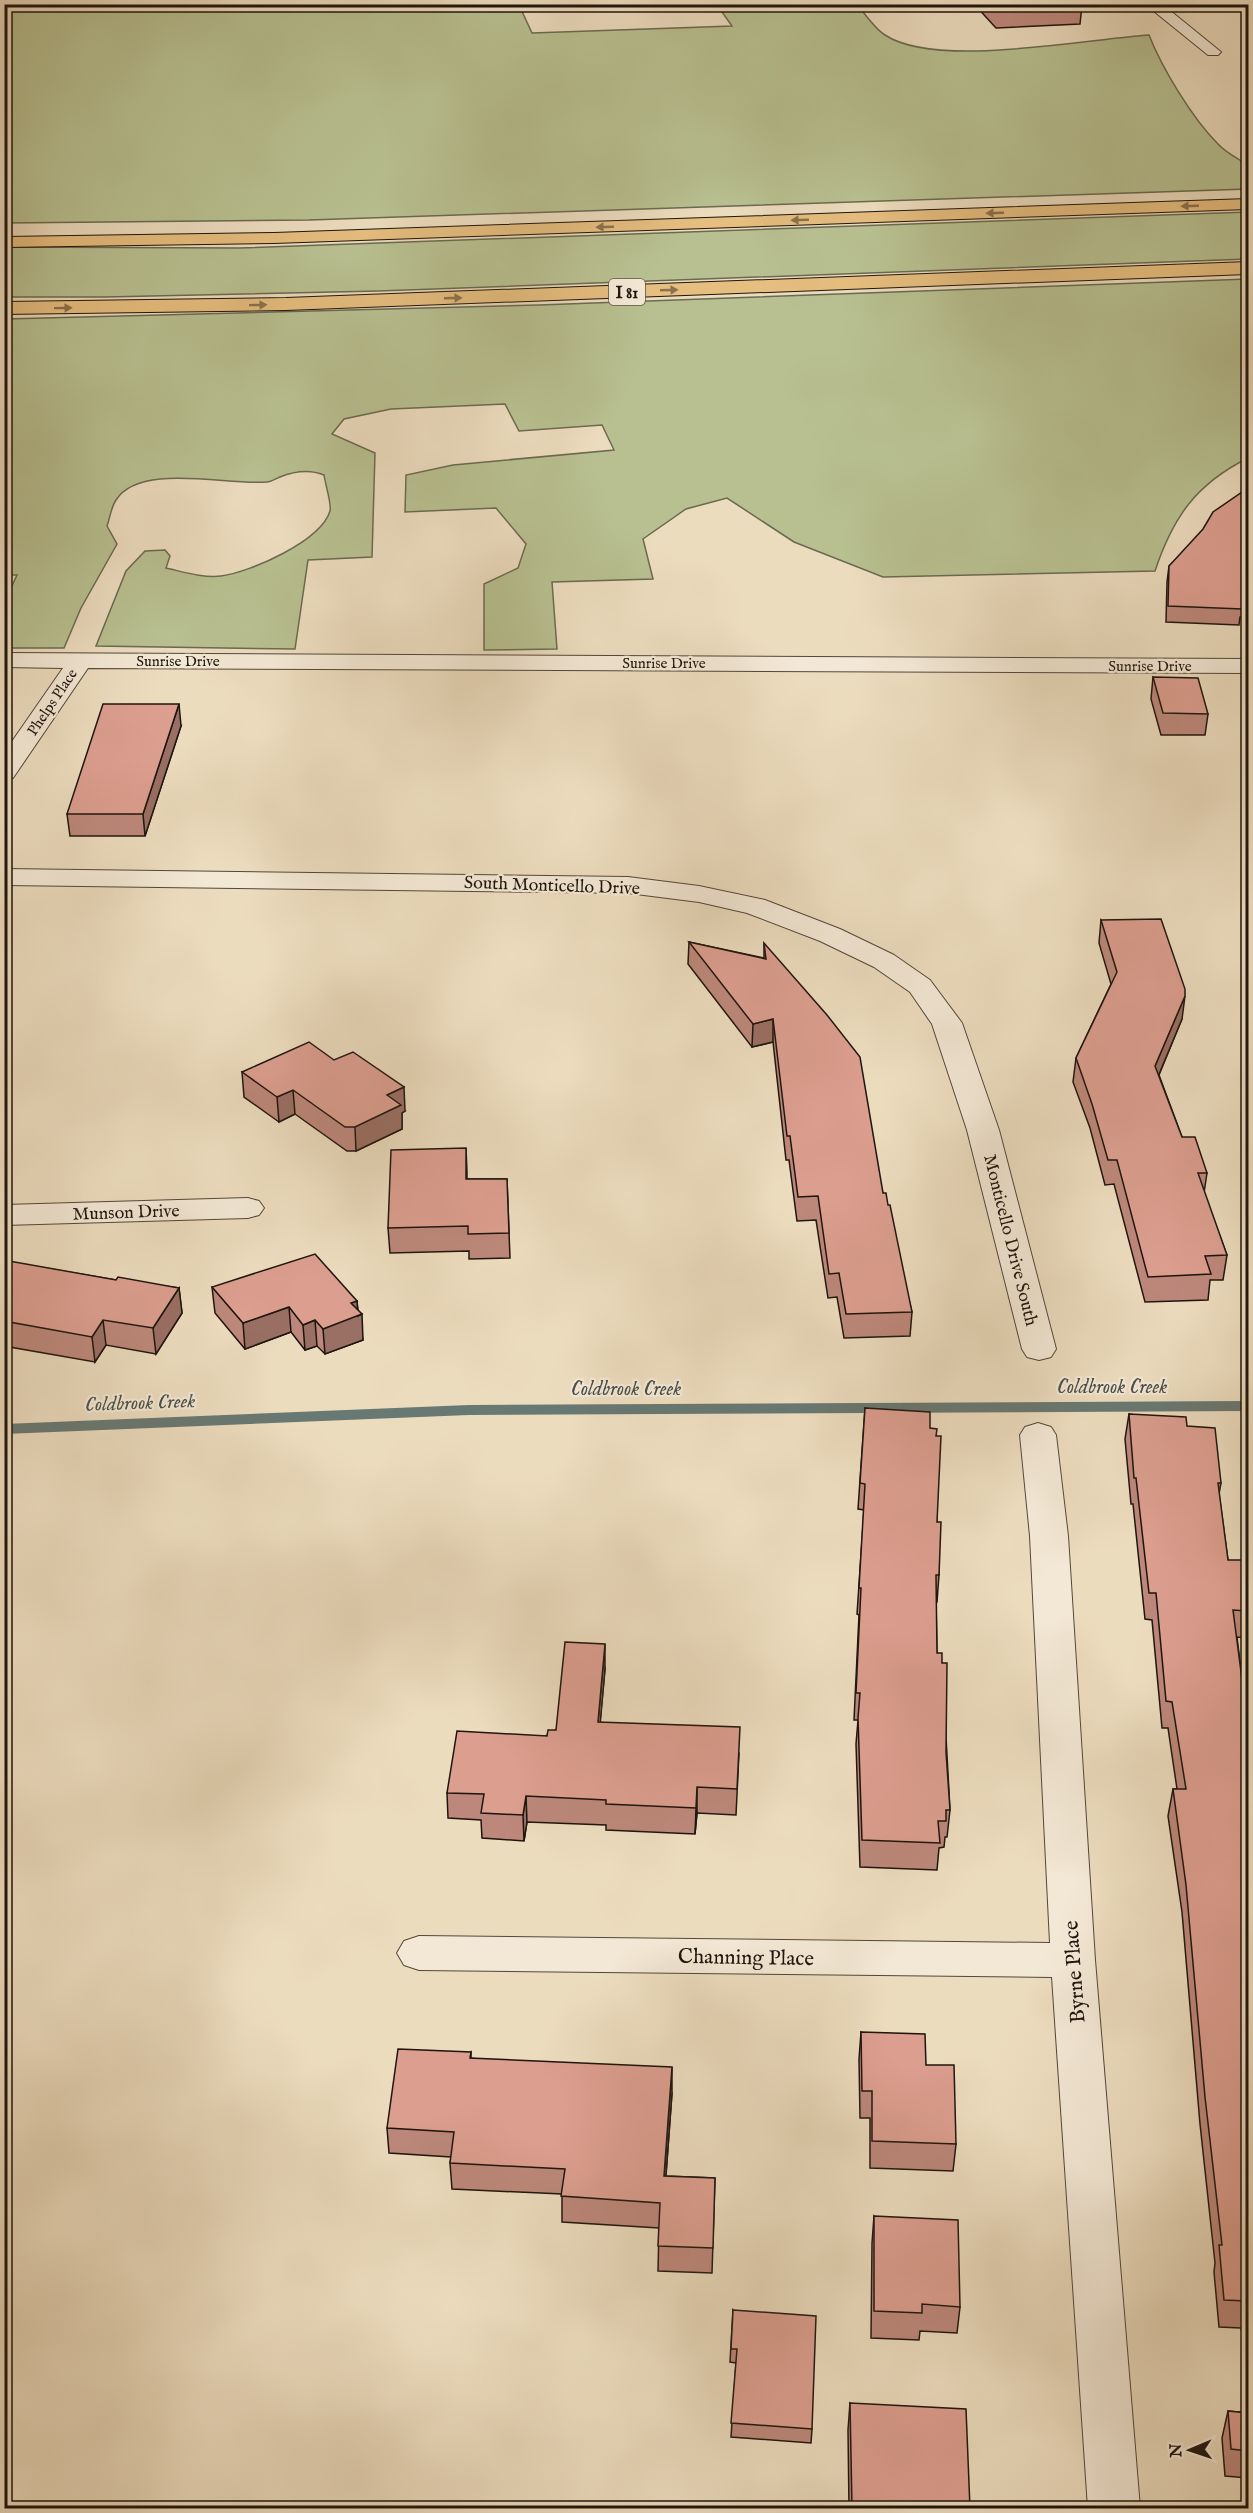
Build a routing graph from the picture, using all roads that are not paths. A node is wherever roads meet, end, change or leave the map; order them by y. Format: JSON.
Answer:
{"nodes":[{"id":1,"x":1152,"y":4,"type":"edge"},
{"id":2,"x":1213,"y":52,"type":"dead end"},
{"id":3,"x":1248,"y":204,"type":"edge"},
{"id":4,"x":4,"y":242,"type":"edge"},
{"id":5,"x":1248,"y":268,"type":"edge"},
{"id":6,"x":4,"y":308,"type":"edge"},
{"id":7,"x":4,"y":660,"type":"edge"},
{"id":8,"x":80,"y":661,"type":"junction"},
{"id":9,"x":1248,"y":666,"type":"edge"},
{"id":10,"x":4,"y":773,"type":"edge"},
{"id":11,"x":4,"y":876,"type":"edge"},
{"id":12,"x":983,"y":1130,"type":"joint"},
{"id":13,"x":248,"y":1208,"type":"dead end"},
{"id":14,"x":4,"y":1215,"type":"edge"},
{"id":15,"x":1039,"y":1349,"type":"dead end"},
{"id":16,"x":1038,"y":1435,"type":"dead end"},
{"id":17,"x":419,"y":1953,"type":"dead end"},
{"id":18,"x":1072,"y":1960,"type":"junction"},
{"id":19,"x":1114,"y":2508,"type":"edge"}],
"edges":[{"from":1,"to":2,"type":"street"},
{"from":3,"to":4,"type":"highway","one_way":true},
{"from":6,"to":5,"type":"highway","number":"I 81","one_way":true},
{"from":7,"to":8,"type":"street","name":"Sunrise Drive"},
{"from":8,"to":9,"type":"street","name":"Sunrise Drive"},
{"from":8,"to":10,"type":"street","name":"Phelps Place"},
{"from":11,"to":12,"type":"street","name":"South Monticello Drive"},
{"from":12,"to":15,"type":"street","name":"Monticello Drive South"},
{"from":13,"to":14,"type":"street","name":"Munson Drive"},
{"from":16,"to":18,"type":"street","name":"Byrne Place"},
{"from":17,"to":18,"type":"street","name":"Channing Place"},
{"from":18,"to":19,"type":"street","name":"Byrne Place"}]}
